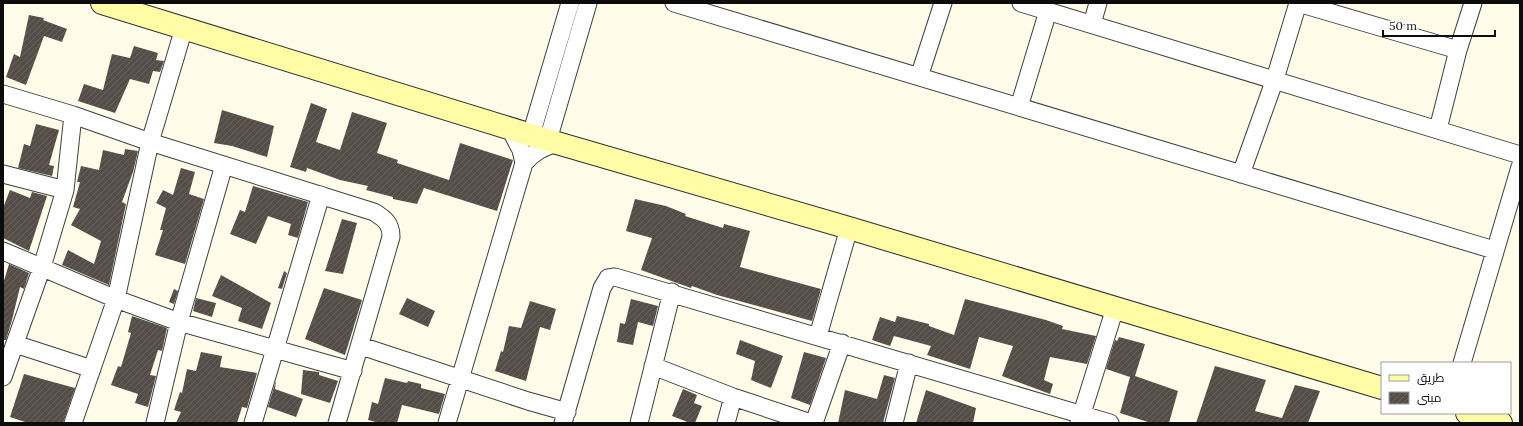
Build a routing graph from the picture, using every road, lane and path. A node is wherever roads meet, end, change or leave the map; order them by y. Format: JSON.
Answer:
{"nodes":[{"id":1,"x":102,"y":3,"type":"edge"},
{"id":2,"x":570,"y":3,"type":"edge"},
{"id":3,"x":588,"y":3,"type":"edge"},
{"id":4,"x":943,"y":3,"type":"edge"},
{"id":5,"x":1021,"y":3,"type":"edge"},
{"id":6,"x":1098,"y":3,"type":"edge"},
{"id":7,"x":1298,"y":3,"type":"edge"},
{"id":8,"x":1472,"y":3,"type":"edge"},
{"id":9,"x":679,"y":4,"type":"edge"},
{"id":10,"x":1048,"y":11,"type":"junction"},
{"id":11,"x":1092,"y":24,"type":"junction"},
{"id":12,"x":184,"y":28,"type":"junction"},
{"id":13,"x":1458,"y":50,"type":"junction"},
{"id":14,"x":919,"y":77,"type":"junction"},
{"id":15,"x":1275,"y":79,"type":"junction"},
{"id":16,"x":3,"y":94,"type":"edge"},
{"id":17,"x":1019,"y":107,"type":"junction"},
{"id":18,"x":73,"y":115,"type":"junction"},
{"id":19,"x":509,"y":127,"type":"junction"},
{"id":20,"x":1438,"y":129,"type":"junction"},
{"id":21,"x":545,"y":139,"type":"junction"},
{"id":22,"x":150,"y":142,"type":"junction"},
{"id":23,"x":1520,"y":155,"type":"edge"},
{"id":24,"x":524,"y":163,"type":"junction"},
{"id":25,"x":224,"y":165,"type":"junction"},
{"id":26,"x":1520,"y":168,"type":"edge"},
{"id":27,"x":3,"y":174,"type":"edge"},
{"id":28,"x":1241,"y":174,"type":"junction"},
{"id":29,"x":65,"y":190,"type":"junction"},
{"id":30,"x":321,"y":196,"type":"junction"},
{"id":31,"x":849,"y":228,"type":"junction"},
{"id":32,"x":1494,"y":250,"type":"junction"},
{"id":33,"x":3,"y":252,"type":"edge"},
{"id":34,"x":42,"y":267,"type":"junction"},
{"id":35,"x":672,"y":292,"type":"junction"},
{"id":36,"x":116,"y":299,"type":"junction"},
{"id":37,"x":1114,"y":308,"type":"junction"},
{"id":38,"x":179,"y":322,"type":"junction"},
{"id":39,"x":818,"y":336,"type":"junction"},
{"id":40,"x":842,"y":342,"type":"junction"},
{"id":41,"x":15,"y":344,"type":"junction"},
{"id":42,"x":361,"y":346,"type":"junction"},
{"id":43,"x":275,"y":350,"type":"junction"},
{"id":44,"x":909,"y":362,"type":"junction"},
{"id":45,"x":1462,"y":362,"type":"edge"},
{"id":46,"x":653,"y":366,"type":"junction"},
{"id":47,"x":92,"y":369,"type":"junction"},
{"id":48,"x":353,"y":371,"type":"junction"},
{"id":49,"x":3,"y":377,"type":"edge"},
{"id":50,"x":461,"y":378,"type":"junction"},
{"id":51,"x":1381,"y":388,"type":"edge"},
{"id":52,"x":734,"y":397,"type":"junction"},
{"id":53,"x":1471,"y":414,"type":"edge"},
{"id":54,"x":565,"y":417,"type":"edge"},
{"id":55,"x":1080,"y":418,"type":"edge"},
{"id":56,"x":73,"y":423,"type":"edge"},
{"id":57,"x":155,"y":423,"type":"edge"},
{"id":58,"x":253,"y":423,"type":"edge"},
{"id":59,"x":337,"y":423,"type":"edge"},
{"id":60,"x":447,"y":423,"type":"edge"},
{"id":61,"x":639,"y":423,"type":"edge"},
{"id":62,"x":726,"y":423,"type":"edge"},
{"id":63,"x":813,"y":423,"type":"edge"},
{"id":64,"x":894,"y":423,"type":"edge"},
{"id":65,"x":1110,"y":423,"type":"edge"},
{"id":66,"x":1501,"y":423,"type":"edge"}],
"edges":[{"from":1,"to":12,"type":"main road"},
{"from":2,"to":21,"type":"street"},
{"from":3,"to":21,"type":"street"},
{"from":4,"to":14,"type":"street"},
{"from":5,"to":10,"type":"street"},
{"from":6,"to":11,"type":"street"},
{"from":7,"to":13,"type":"street"},
{"from":7,"to":15,"type":"street"},
{"from":8,"to":13,"type":"street"},
{"from":9,"to":14,"type":"street"},
{"from":10,"to":11,"type":"street"},
{"from":10,"to":17,"type":"street"},
{"from":11,"to":15,"type":"street"},
{"from":12,"to":19,"type":"main road"},
{"from":12,"to":22,"type":"street"},
{"from":13,"to":20,"type":"street"},
{"from":14,"to":17,"type":"street"},
{"from":15,"to":20,"type":"street"},
{"from":15,"to":28,"type":"street"},
{"from":16,"to":18,"type":"street"},
{"from":17,"to":28,"type":"street"},
{"from":18,"to":22,"type":"street"},
{"from":18,"to":29,"type":"street"},
{"from":19,"to":21,"type":"main road"},
{"from":19,"to":24,"type":"street"},
{"from":20,"to":23,"type":"street"},
{"from":21,"to":24,"type":"street"},
{"from":21,"to":31,"type":"main road"},
{"from":22,"to":25,"type":"street"},
{"from":22,"to":36,"type":"street"},
{"from":24,"to":50,"type":"street"},
{"from":25,"to":30,"type":"street"},
{"from":25,"to":38,"type":"street"},
{"from":26,"to":32,"type":"street"},
{"from":27,"to":29,"type":"street"},
{"from":28,"to":32,"type":"street"},
{"from":29,"to":34,"type":"street"},
{"from":30,"to":42,"type":"street"},
{"from":30,"to":43,"type":"street"},
{"from":31,"to":37,"type":"main road"},
{"from":31,"to":39,"type":"street"},
{"from":32,"to":45,"type":"street"},
{"from":33,"to":34,"type":"street"},
{"from":34,"to":36,"type":"street"},
{"from":34,"to":41,"type":"street"},
{"from":35,"to":39,"type":"street"},
{"from":35,"to":46,"type":"street"},
{"from":35,"to":54,"type":"street"},
{"from":36,"to":38,"type":"street"},
{"from":36,"to":47,"type":"street"},
{"from":37,"to":51,"type":"main road"},
{"from":37,"to":55,"type":"street"},
{"from":38,"to":43,"type":"street"},
{"from":38,"to":57,"type":"street"},
{"from":39,"to":40,"type":"street"},
{"from":40,"to":44,"type":"street"},
{"from":40,"to":63,"type":"street"},
{"from":41,"to":47,"type":"street"},
{"from":41,"to":49,"type":"street"},
{"from":42,"to":48,"type":"street"},
{"from":42,"to":50,"type":"street"},
{"from":43,"to":48,"type":"street"},
{"from":43,"to":58,"type":"street"},
{"from":44,"to":55,"type":"street"},
{"from":44,"to":64,"type":"street"},
{"from":46,"to":52,"type":"street"},
{"from":46,"to":61,"type":"street"},
{"from":47,"to":56,"type":"street"},
{"from":48,"to":59,"type":"street"},
{"from":50,"to":54,"type":"street"},
{"from":50,"to":60,"type":"street"},
{"from":52,"to":62,"type":"street"},
{"from":52,"to":63,"type":"street"},
{"from":53,"to":66,"type":"main road"},
{"from":55,"to":65,"type":"street"}]}
